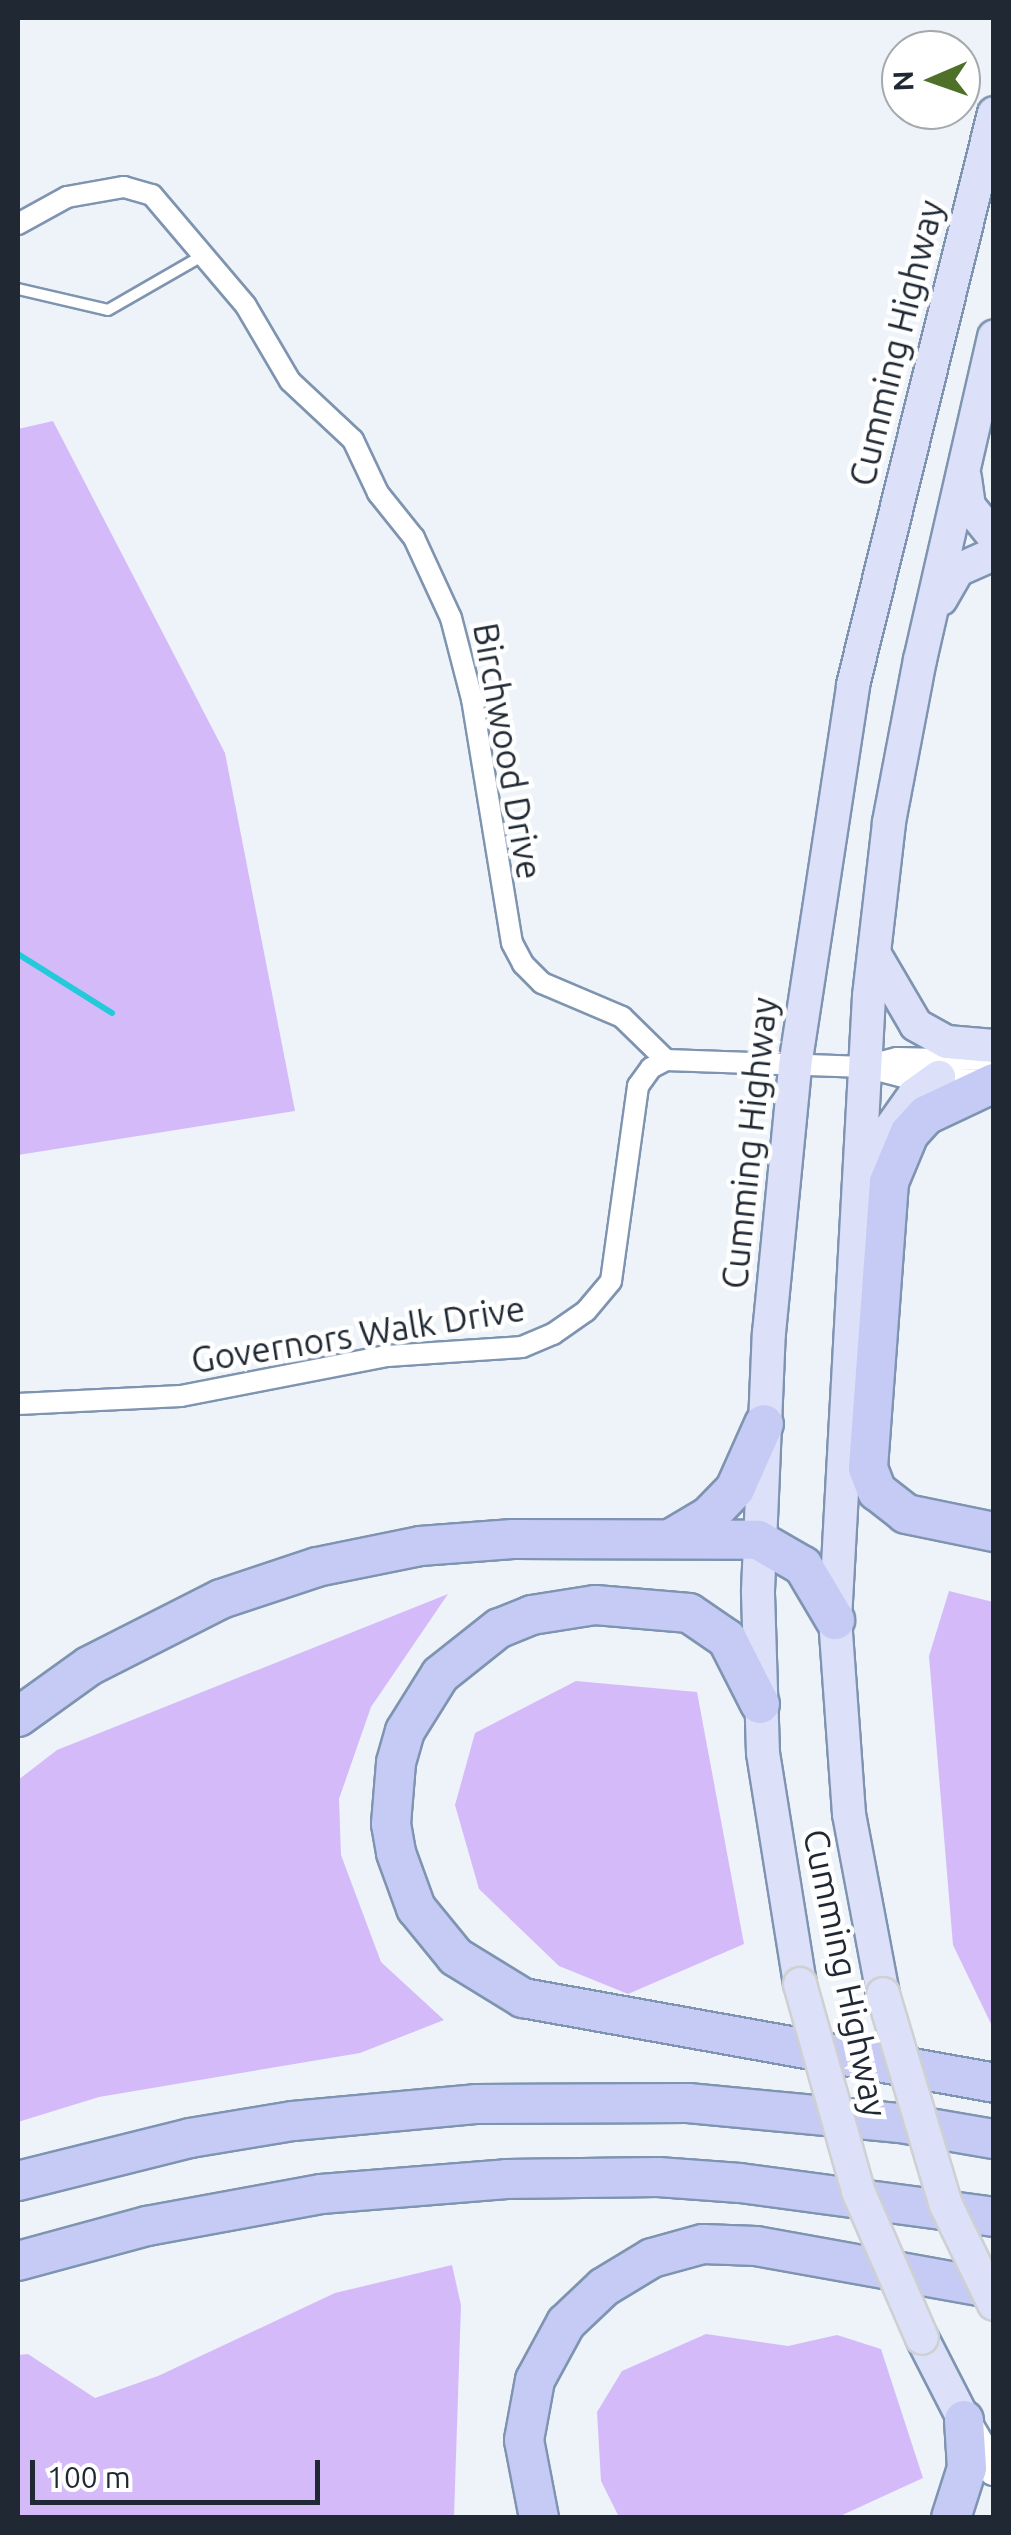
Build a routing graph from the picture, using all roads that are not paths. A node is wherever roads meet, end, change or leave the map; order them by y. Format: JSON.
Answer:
{"nodes":[{"id":1,"x":994,"y":113,"type":"edge"},
{"id":2,"x":18,"y":224,"type":"edge"},
{"id":3,"x":200,"y":256,"type":"junction"},
{"id":4,"x":18,"y":289,"type":"edge"},
{"id":5,"x":994,"y":336,"type":"edge"},
{"id":6,"x":964,"y":469,"type":"junction"},
{"id":7,"x":994,"y":537,"type":"edge"},
{"id":8,"x":994,"y":554,"type":"edge"},
{"id":9,"x":920,"y":660,"type":"junction"},
{"id":10,"x":874,"y":951,"type":"junction"},
{"id":11,"x":994,"y":1046,"type":"edge"},
{"id":12,"x":666,"y":1060,"type":"junction"},
{"id":13,"x":994,"y":1060,"type":"edge"},
{"id":14,"x":795,"y":1066,"type":"junction"},
{"id":15,"x":865,"y":1067,"type":"junction"},
{"id":16,"x":939,"y":1077,"type":"junction"},
{"id":17,"x":994,"y":1082,"type":"edge"},
{"id":18,"x":858,"y":1188,"type":"junction"},
{"id":19,"x":18,"y":1404,"type":"edge"},
{"id":20,"x":764,"y":1424,"type":"junction"},
{"id":21,"x":842,"y":1436,"type":"junction"},
{"id":22,"x":994,"y":1532,"type":"edge"},
{"id":23,"x":670,"y":1539,"type":"junction"},
{"id":24,"x":758,"y":1540,"type":"junction"},
{"id":25,"x":994,"y":1544,"type":"edge"},
{"id":26,"x":836,"y":1620,"type":"junction"},
{"id":27,"x":760,"y":1704,"type":"junction"},
{"id":28,"x":18,"y":1717,"type":"edge"},
{"id":29,"x":994,"y":2083,"type":"edge"},
{"id":30,"x":994,"y":2139,"type":"edge"},
{"id":31,"x":18,"y":2181,"type":"edge"},
{"id":32,"x":994,"y":2217,"type":"edge"},
{"id":33,"x":18,"y":2261,"type":"edge"},
{"id":34,"x":994,"y":2289,"type":"edge"},
{"id":35,"x":994,"y":2304,"type":"edge"},
{"id":36,"x":964,"y":2420,"type":"junction"},
{"id":37,"x":994,"y":2470,"type":"edge"},
{"id":38,"x":539,"y":2518,"type":"edge"},
{"id":39,"x":952,"y":2518,"type":"edge"}],
"edges":[{"from":1,"to":14,"type":"main road","name":"Cumming Highway"},
{"from":2,"to":3,"type":"street","name":"Birchwood Drive"},
{"from":3,"to":4,"type":"lane"},
{"from":3,"to":12,"type":"street","name":"Birchwood Drive"},
{"from":5,"to":6,"type":"main road","name":"Cumming Highway"},
{"from":6,"to":7,"type":"main road"},
{"from":6,"to":9,"type":"main road","name":"Cumming Highway"},
{"from":8,"to":9,"type":"main road"},
{"from":9,"to":10,"type":"main road","name":"Cumming Highway"},
{"from":10,"to":11,"type":"main road"},
{"from":10,"to":15,"type":"main road","name":"Cumming Highway"},
{"from":12,"to":14,"type":"street"},
{"from":12,"to":19,"type":"street","name":"Governors Walk Drive"},
{"from":13,"to":15,"type":"street"},
{"from":14,"to":15,"type":"street"},
{"from":14,"to":20,"type":"main road","name":"Cumming Highway"},
{"from":15,"to":16,"type":"street"},
{"from":15,"to":18,"type":"main road","name":"Cumming Highway"},
{"from":16,"to":17,"type":"street"},
{"from":16,"to":18,"type":"main road"},
{"from":17,"to":22,"type":"highway"},
{"from":18,"to":21,"type":"main road","name":"Cumming Highway"},
{"from":20,"to":23,"type":"highway"},
{"from":20,"to":24,"type":"main road","name":"Cumming Highway"},
{"from":21,"to":25,"type":"highway"},
{"from":21,"to":26,"type":"main road","name":"Cumming Highway"},
{"from":23,"to":24,"type":"highway"},
{"from":23,"to":28,"type":"highway"},
{"from":24,"to":26,"type":"highway"},
{"from":24,"to":27,"type":"main road","name":"Cumming Highway"},
{"from":26,"to":35,"type":"main road","name":"Cumming Highway","bridge":true},
{"from":27,"to":29,"type":"highway"},
{"from":27,"to":36,"type":"main road","name":"Cumming Highway","bridge":true},
{"from":30,"to":31,"type":"highway"},
{"from":32,"to":33,"type":"highway"},
{"from":34,"to":38,"type":"highway"},
{"from":36,"to":37,"type":"main road"},
{"from":36,"to":39,"type":"highway"}]}
